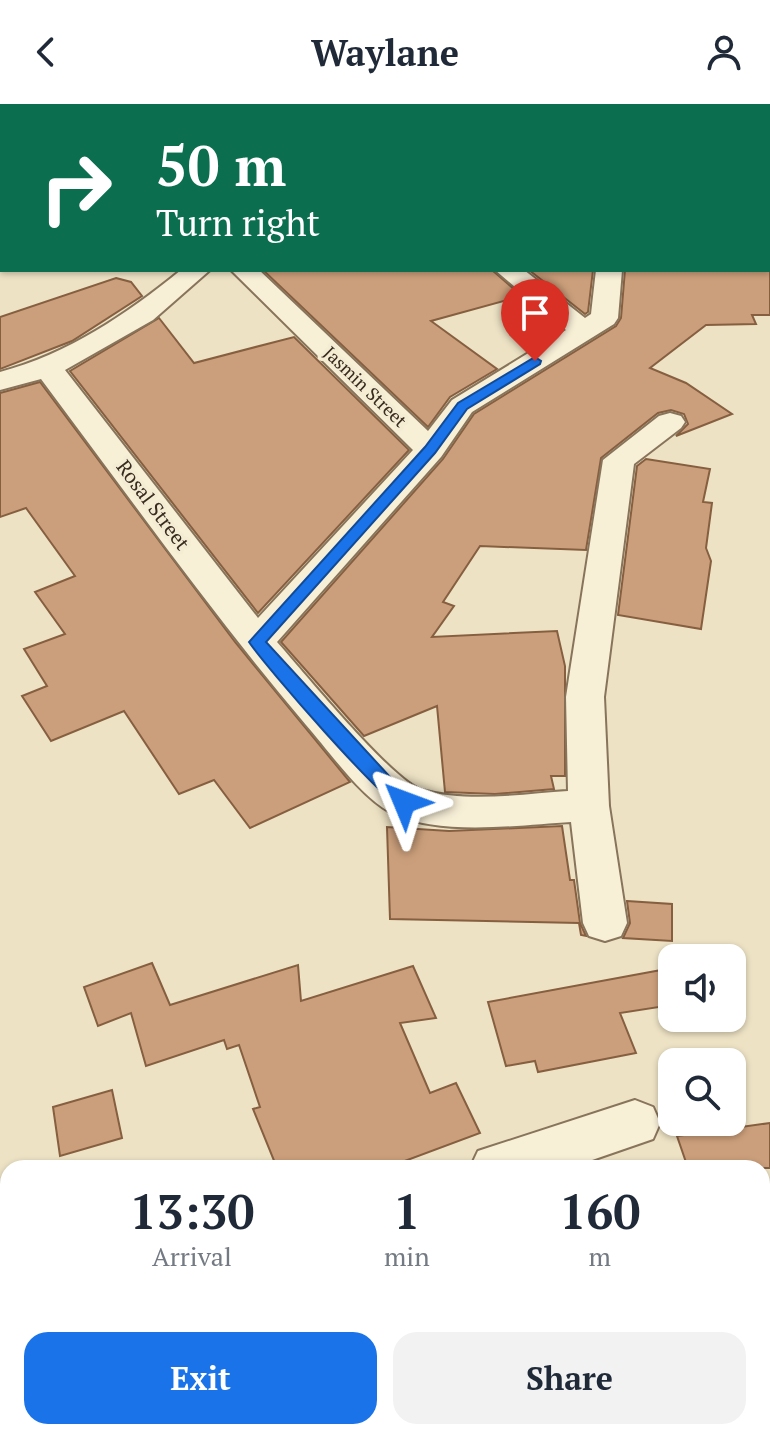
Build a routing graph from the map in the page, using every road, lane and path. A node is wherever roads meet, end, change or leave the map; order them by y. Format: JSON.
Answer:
{"nodes":[{"id":1,"x":195,"y":272,"type":"edge"},
{"id":2,"x":246,"y":272,"type":"edge"},
{"id":3,"x":510,"y":272,"type":"edge"},
{"id":4,"x":609,"y":272,"type":"edge"},
{"id":5,"x":583,"y":330,"type":"junction"},
{"id":6,"x":48,"y":368,"type":"junction"},
{"id":7,"x":0,"y":381,"type":"edge"},
{"id":8,"x":670,"y":422,"type":"dead end"},
{"id":9,"x":430,"y":450,"type":"junction"},
{"id":10,"x":257,"y":642,"type":"junction"},
{"id":11,"x":589,"y":806,"type":"junction"},
{"id":12,"x":605,"y":923,"type":"dead end"},
{"id":13,"x":635,"y":1123,"type":"dead end"},
{"id":14,"x":521,"y":1160,"type":"edge"}],
"edges":[{"from":1,"to":6,"type":"street"},
{"from":2,"to":9,"type":"street","name":"Jasmin Street"},
{"from":3,"to":5,"type":"street"},
{"from":4,"to":5,"type":"street"},
{"from":5,"to":9,"type":"street"},
{"from":6,"to":7,"type":"street"},
{"from":6,"to":10,"type":"street","name":"Rosal Street"},
{"from":8,"to":11,"type":"street"},
{"from":9,"to":10,"type":"street"},
{"from":10,"to":11,"type":"street","name":"Rosal Street"},
{"from":11,"to":12,"type":"street"},
{"from":13,"to":14,"type":"street"}]}
